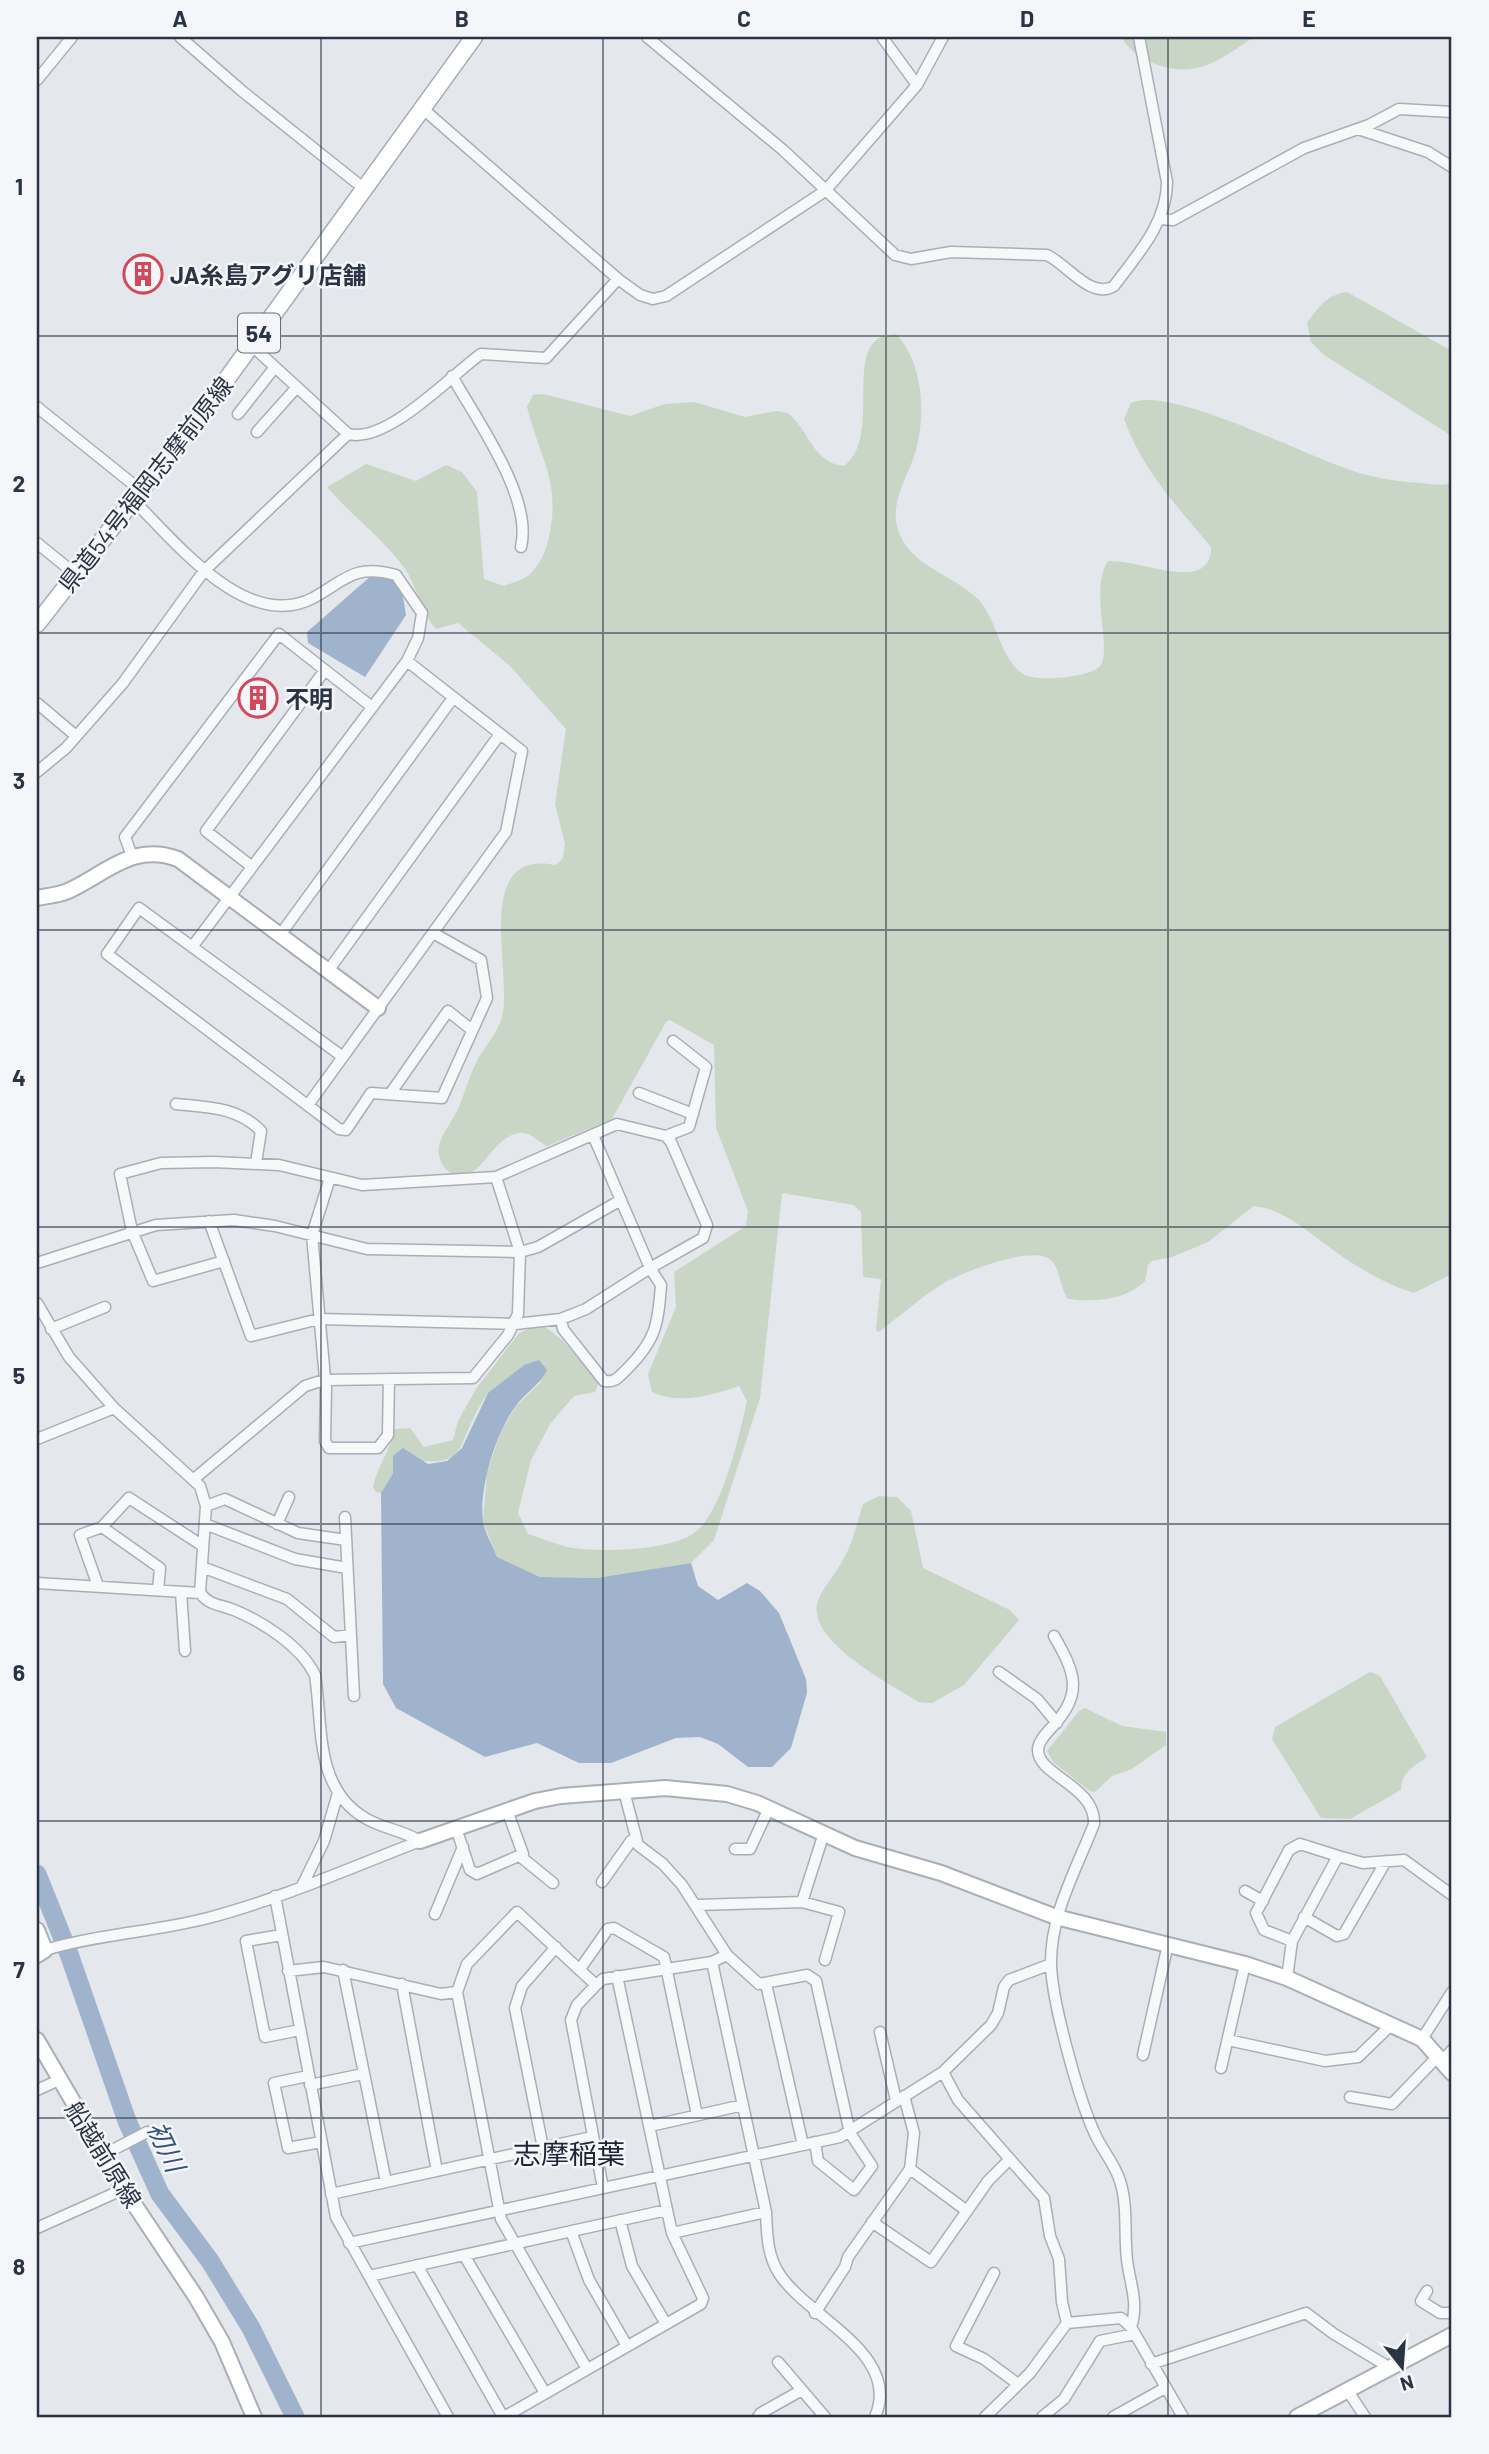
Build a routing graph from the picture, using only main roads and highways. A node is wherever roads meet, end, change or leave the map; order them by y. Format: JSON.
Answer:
{"nodes":[{"id":1,"x":474,"y":37,"type":"edge"},
{"id":2,"x":37,"y":624,"type":"edge"}],
"edges":[{"from":1,"to":2,"type":"main road","name":"県道54号福岡志摩前原線","number":"54"}]}
